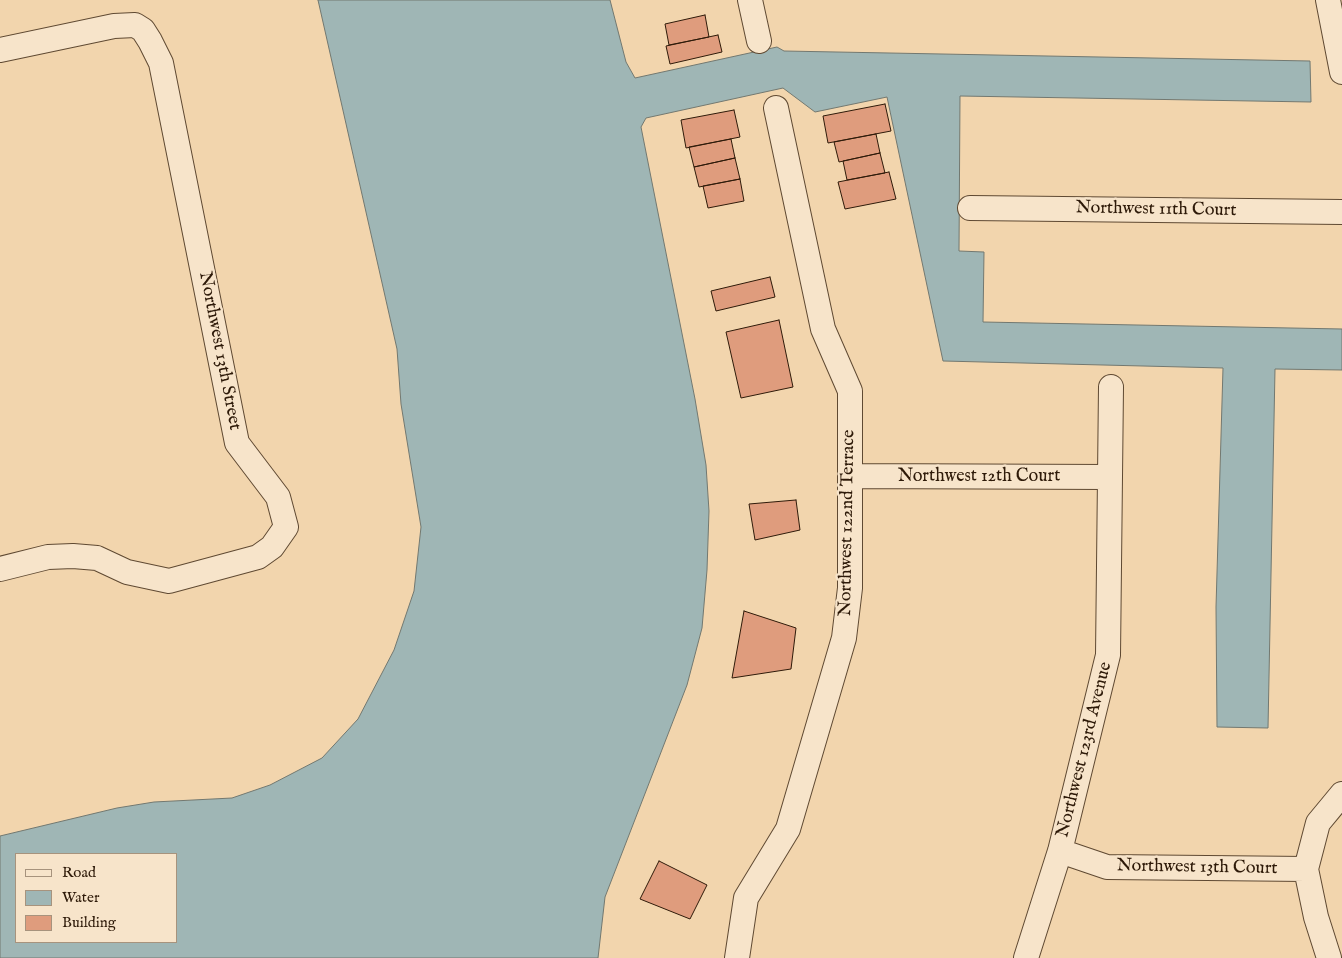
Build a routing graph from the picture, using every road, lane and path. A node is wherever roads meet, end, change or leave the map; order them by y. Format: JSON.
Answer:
{"nodes":[{"id":1,"x":750,"y":0,"type":"edge"},
{"id":2,"x":1328,"y":0,"type":"edge"},
{"id":3,"x":759,"y":41,"type":"dead end"},
{"id":4,"x":0,"y":50,"type":"edge"},
{"id":5,"x":1342,"y":72,"type":"edge"},
{"id":6,"x":776,"y":108,"type":"dead end"},
{"id":7,"x":970,"y":208,"type":"dead end"},
{"id":8,"x":1342,"y":212,"type":"edge"},
{"id":9,"x":1111,"y":387,"type":"dead end"},
{"id":10,"x":850,"y":476,"type":"junction"},
{"id":11,"x":1108,"y":477,"type":"junction"},
{"id":12,"x":0,"y":569,"type":"edge"},
{"id":13,"x":1342,"y":794,"type":"edge"},
{"id":14,"x":1060,"y":851,"type":"junction"},
{"id":15,"x":1306,"y":869,"type":"junction"},
{"id":16,"x":1333,"y":956,"type":"edge"},
{"id":17,"x":736,"y":958,"type":"edge"},
{"id":18,"x":1026,"y":958,"type":"edge"}],
"edges":[{"from":1,"to":3,"type":"street"},
{"from":2,"to":5,"type":"street"},
{"from":4,"to":12,"type":"street","name":"Northwest 13th Street"},
{"from":6,"to":10,"type":"street","name":"Northwest 122nd Terrace"},
{"from":7,"to":8,"type":"street","name":"Northwest 11th Court"},
{"from":9,"to":11,"type":"street","name":"Northwest 123rd Avenue"},
{"from":10,"to":11,"type":"street","name":"Northwest 12th Court"},
{"from":10,"to":17,"type":"street","name":"Northwest 122nd Terrace"},
{"from":11,"to":14,"type":"street","name":"Northwest 123rd Avenue"},
{"from":13,"to":15,"type":"street"},
{"from":14,"to":15,"type":"street","name":"Northwest 13th Court"},
{"from":14,"to":18,"type":"street","name":"Northwest 123rd Avenue"},
{"from":15,"to":16,"type":"street"}]}
